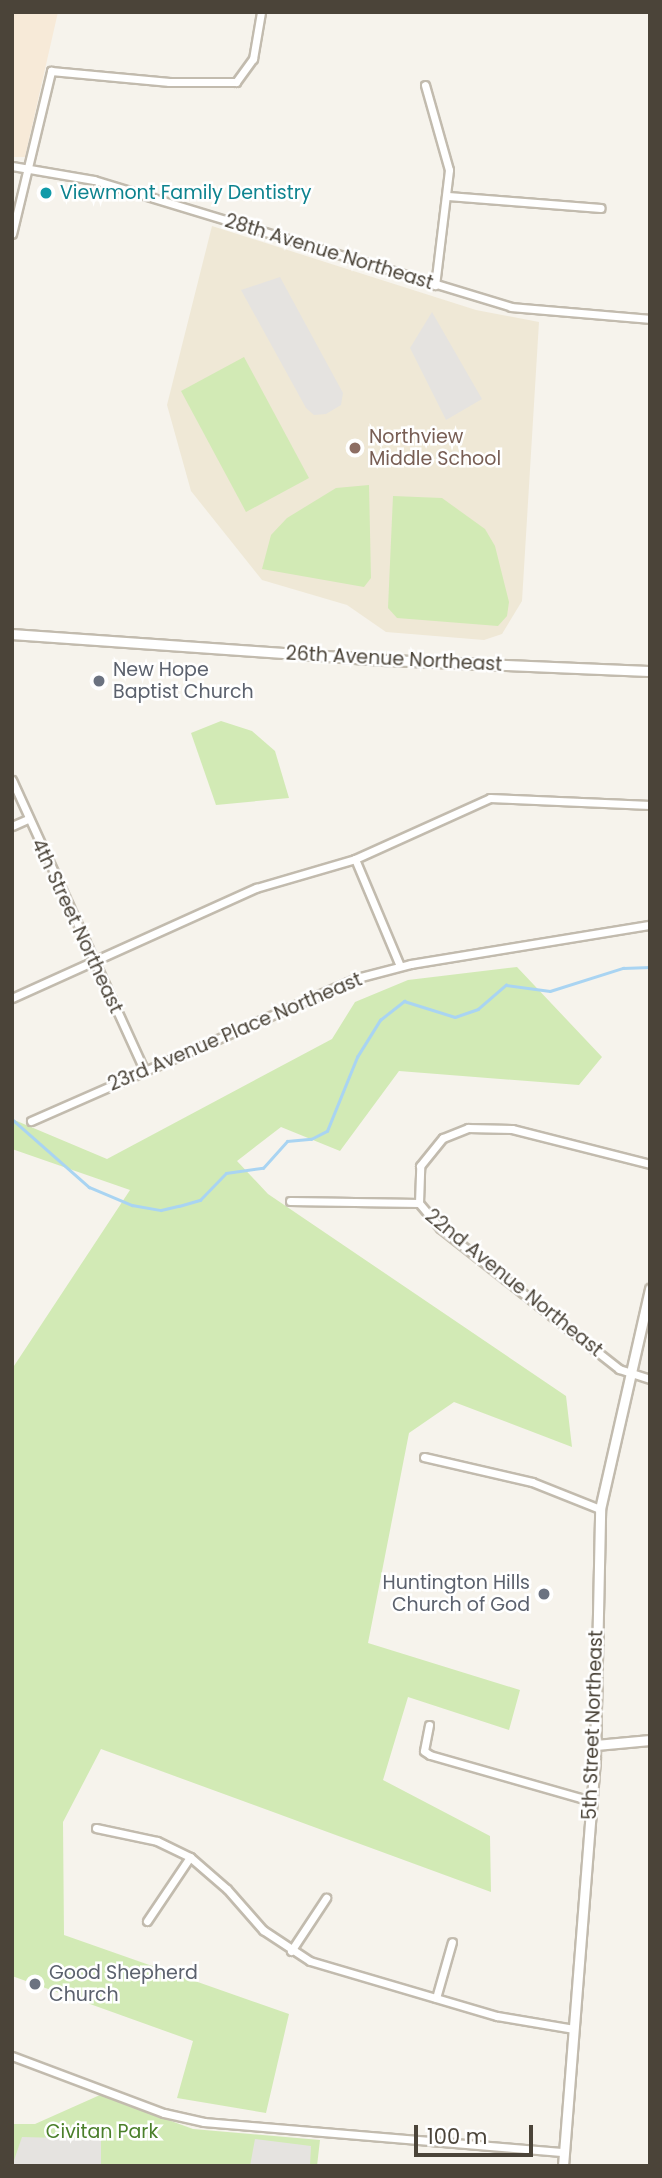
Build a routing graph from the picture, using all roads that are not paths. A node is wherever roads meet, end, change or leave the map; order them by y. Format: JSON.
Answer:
{"nodes":[{"id":1,"x":261,"y":12,"type":"edge"},
{"id":2,"x":425,"y":85,"type":"dead end"},
{"id":3,"x":12,"y":166,"type":"edge"},
{"id":4,"x":28,"y":166,"type":"junction"},
{"id":5,"x":448,"y":196,"type":"junction"},
{"id":6,"x":601,"y":208,"type":"dead end"},
{"id":7,"x":12,"y":234,"type":"edge"},
{"id":8,"x":435,"y":285,"type":"junction"},
{"id":9,"x":650,"y":319,"type":"edge"},
{"id":10,"x":12,"y":634,"type":"edge"},
{"id":11,"x":650,"y":671,"type":"edge"},
{"id":12,"x":12,"y":780,"type":"edge"},
{"id":13,"x":650,"y":805,"type":"edge"},
{"id":14,"x":29,"y":819,"type":"junction"},
{"id":15,"x":12,"y":826,"type":"edge"},
{"id":16,"x":355,"y":859,"type":"junction"},
{"id":17,"x":650,"y":925,"type":"edge"},
{"id":18,"x":93,"y":961,"type":"junction"},
{"id":19,"x":400,"y":966,"type":"junction"},
{"id":20,"x":12,"y":998,"type":"edge"},
{"id":21,"x":144,"y":1070,"type":"junction"},
{"id":22,"x":32,"y":1121,"type":"dead end"},
{"id":23,"x":650,"y":1164,"type":"edge"},
{"id":24,"x":290,"y":1201,"type":"dead end"},
{"id":25,"x":419,"y":1203,"type":"junction"},
{"id":26,"x":650,"y":1289,"type":"edge"},
{"id":27,"x":629,"y":1374,"type":"junction"},
{"id":28,"x":650,"y":1379,"type":"edge"},
{"id":29,"x":424,"y":1457,"type":"dead end"},
{"id":30,"x":600,"y":1509,"type":"junction"},
{"id":31,"x":429,"y":1725,"type":"dead end"},
{"id":32,"x":650,"y":1740,"type":"edge"},
{"id":33,"x":596,"y":1745,"type":"junction"},
{"id":34,"x":592,"y":1801,"type":"junction"},
{"id":35,"x":96,"y":1828,"type":"dead end"},
{"id":36,"x":190,"y":1857,"type":"junction"},
{"id":37,"x":326,"y":1898,"type":"dead end"},
{"id":38,"x":147,"y":1921,"type":"dead end"},
{"id":39,"x":453,"y":1942,"type":"dead end"},
{"id":40,"x":291,"y":1951,"type":"junction"},
{"id":41,"x":436,"y":1998,"type":"junction"},
{"id":42,"x":574,"y":2029,"type":"junction"},
{"id":43,"x":12,"y":2056,"type":"edge"},
{"id":44,"x":564,"y":2152,"type":"junction"},
{"id":45,"x":563,"y":2166,"type":"edge"}],
"edges":[{"from":1,"to":4,"type":"street"},
{"from":2,"to":5,"type":"street"},
{"from":3,"to":4,"type":"street","name":"28th Avenue Northeast"},
{"from":4,"to":7,"type":"street"},
{"from":4,"to":8,"type":"street","name":"28th Avenue Northeast"},
{"from":5,"to":6,"type":"street"},
{"from":5,"to":8,"type":"street"},
{"from":8,"to":9,"type":"street","name":"28th Avenue Northeast"},
{"from":10,"to":11,"type":"street","name":"26th Avenue Northeast"},
{"from":12,"to":14,"type":"street","name":"4th Street Northeast"},
{"from":13,"to":16,"type":"street"},
{"from":14,"to":15,"type":"street"},
{"from":14,"to":18,"type":"street","name":"4th Street Northeast"},
{"from":16,"to":18,"type":"street"},
{"from":16,"to":19,"type":"street"},
{"from":17,"to":19,"type":"street","name":"23rd Avenue Place Northeast"},
{"from":18,"to":20,"type":"street"},
{"from":18,"to":21,"type":"street","name":"4th Street Northeast"},
{"from":19,"to":21,"type":"street","name":"23rd Avenue Place Northeast"},
{"from":21,"to":22,"type":"street","name":"23rd Avenue Place Northeast"},
{"from":23,"to":25,"type":"street"},
{"from":24,"to":25,"type":"street","name":"22nd Avenue Northeast"},
{"from":25,"to":27,"type":"street","name":"22nd Avenue Northeast"},
{"from":26,"to":27,"type":"street","name":"5th Street Northeast"},
{"from":27,"to":28,"type":"street","name":"22nd Avenue Northeast"},
{"from":27,"to":30,"type":"street","name":"5th Street Northeast"},
{"from":29,"to":30,"type":"street"},
{"from":30,"to":33,"type":"street","name":"5th Street Northeast"},
{"from":31,"to":34,"type":"street"},
{"from":32,"to":33,"type":"street"},
{"from":33,"to":34,"type":"street","name":"5th Street Northeast"},
{"from":34,"to":42,"type":"street","name":"5th Street Northeast"},
{"from":35,"to":36,"type":"street"},
{"from":36,"to":38,"type":"street"},
{"from":36,"to":40,"type":"street"},
{"from":37,"to":40,"type":"street"},
{"from":39,"to":41,"type":"street"},
{"from":40,"to":41,"type":"street"},
{"from":41,"to":42,"type":"street"},
{"from":42,"to":44,"type":"street","name":"5th Street Northeast"},
{"from":43,"to":44,"type":"street"},
{"from":44,"to":45,"type":"street","name":"5th Street Northeast"}]}
